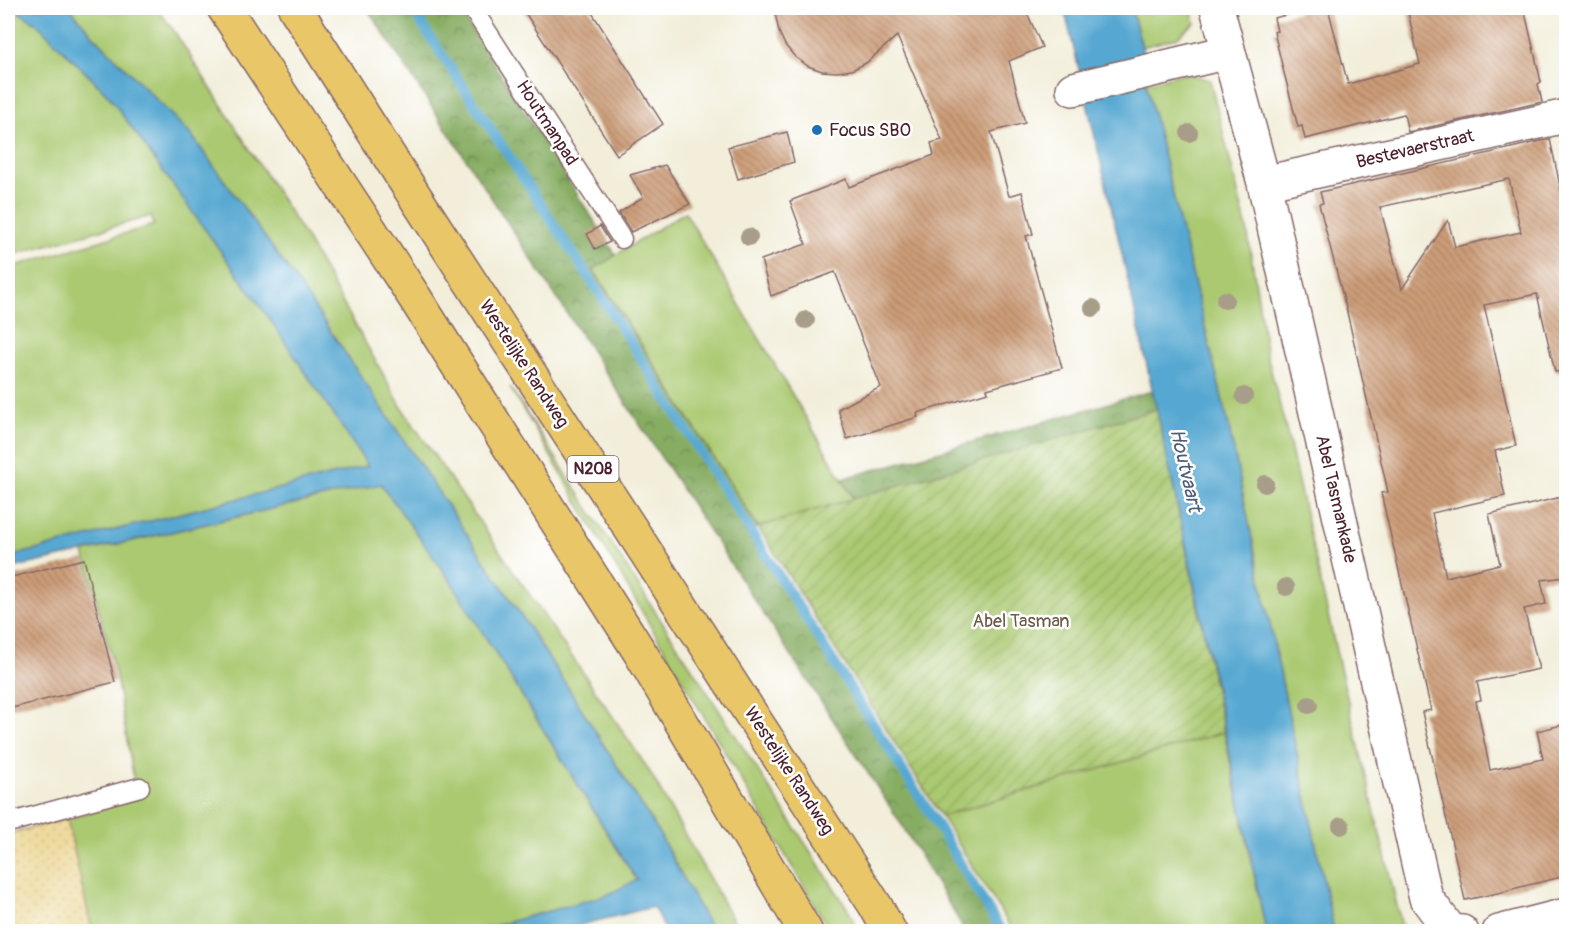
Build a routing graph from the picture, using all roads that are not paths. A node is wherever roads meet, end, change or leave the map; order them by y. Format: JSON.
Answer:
{"nodes":[{"id":1,"x":224,"y":8,"type":"edge"},
{"id":2,"x":296,"y":8,"type":"edge"},
{"id":3,"x":472,"y":8,"type":"edge"},
{"id":4,"x":1217,"y":8,"type":"edge"},
{"id":5,"x":1228,"y":52,"type":"junction"},
{"id":6,"x":1072,"y":89,"type":"dead end"},
{"id":7,"x":1566,"y":116,"type":"edge"},
{"id":8,"x":1264,"y":183,"type":"junction"},
{"id":9,"x":622,"y":239,"type":"dead end"},
{"id":10,"x":140,"y":787,"type":"dead end"},
{"id":11,"x":8,"y":823,"type":"edge"},
{"id":12,"x":1566,"y":915,"type":"edge"},
{"id":13,"x":806,"y":932,"type":"edge"},
{"id":14,"x":890,"y":932,"type":"edge"},
{"id":15,"x":1462,"y":932,"type":"edge"},
{"id":16,"x":1499,"y":932,"type":"edge"}],
"edges":[{"from":1,"to":13,"type":"main road"},
{"from":2,"to":14,"type":"main road","name":"Westelijke Randweg","number":"N208"},
{"from":3,"to":9,"type":"lane","name":"Houtmanpad"},
{"from":4,"to":5,"type":"street","name":"Abel Tasmankade"},
{"from":5,"to":6,"type":"street"},
{"from":5,"to":8,"type":"street","name":"Abel Tasmankade"},
{"from":7,"to":8,"type":"street","name":"Bestevaerstraat"},
{"from":8,"to":15,"type":"street","name":"Abel Tasmankade"},
{"from":10,"to":11,"type":"lane"},
{"from":12,"to":16,"type":"street"}]}
